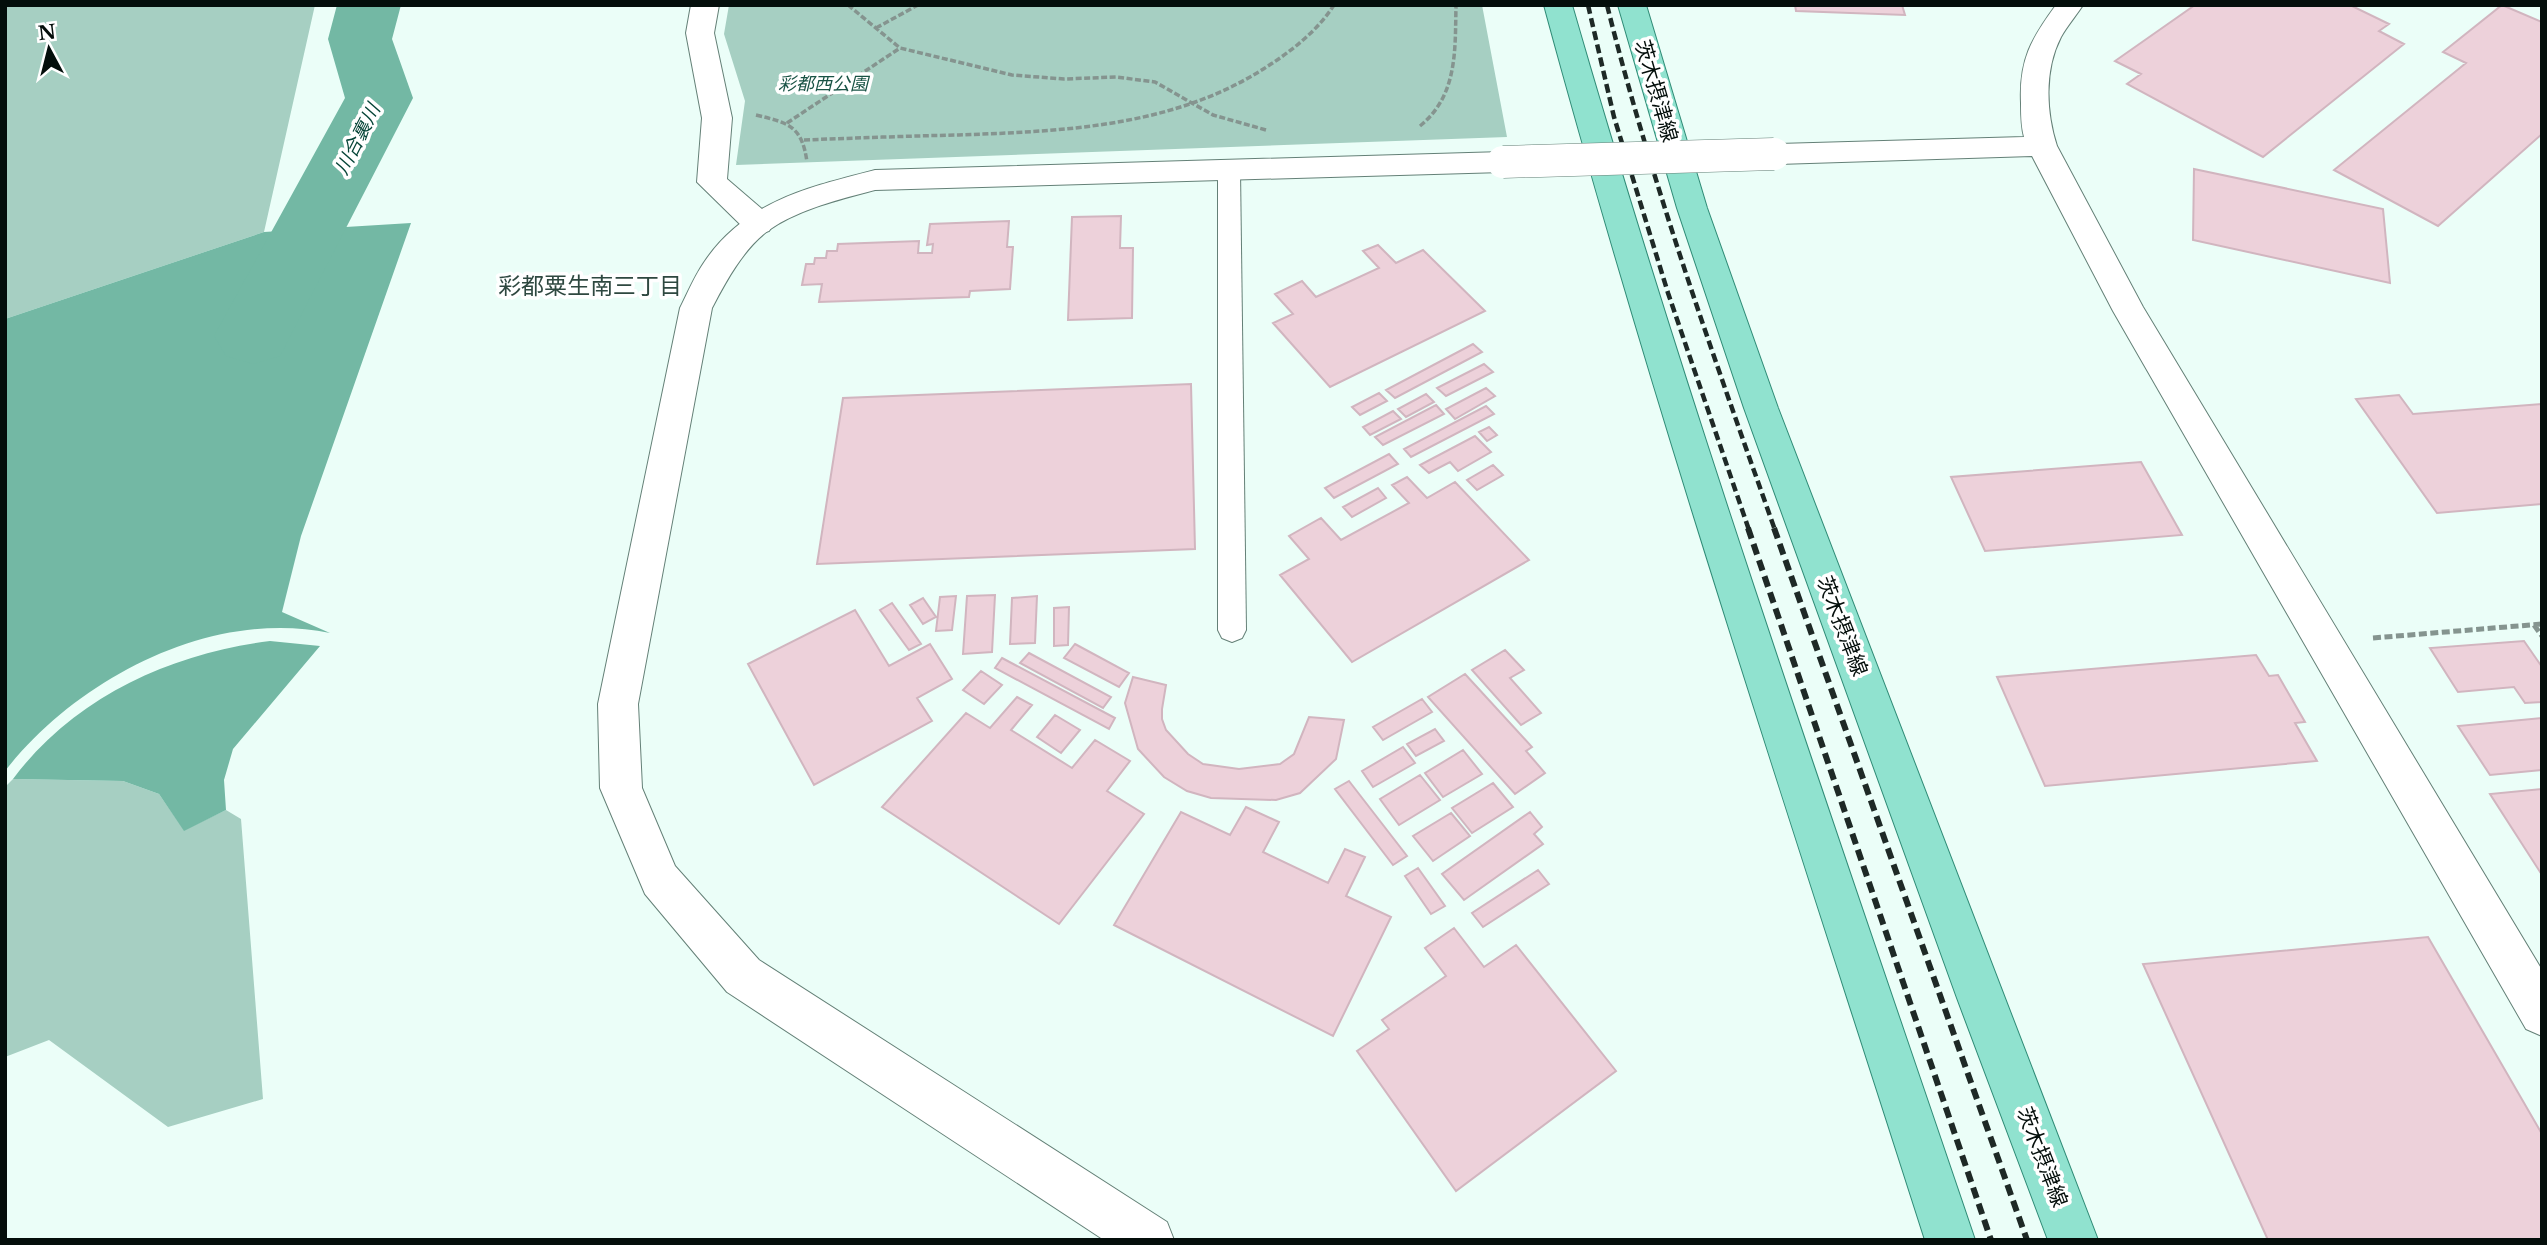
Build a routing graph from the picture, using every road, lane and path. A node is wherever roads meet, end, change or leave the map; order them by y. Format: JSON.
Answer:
{"nodes":[{"id":1,"x":705,"y":5,"type":"edge"},
{"id":2,"x":848,"y":5,"type":"edge"},
{"id":3,"x":918,"y":5,"type":"edge"},
{"id":4,"x":1334,"y":5,"type":"edge"},
{"id":5,"x":1456,"y":5,"type":"edge"},
{"id":6,"x":1559,"y":5,"type":"edge"},
{"id":7,"x":1632,"y":5,"type":"edge"},
{"id":8,"x":2070,"y":5,"type":"edge"},
{"id":9,"x":876,"y":28,"type":"junction"},
{"id":10,"x":900,"y":48,"type":"junction"},
{"id":11,"x":1196,"y":103,"type":"junction"},
{"id":12,"x":717,"y":118,"type":"junction"},
{"id":13,"x":787,"y":123,"type":"junction"},
{"id":14,"x":1269,"y":130,"type":"dead end"},
{"id":15,"x":1410,"y":130,"type":"dead end"},
{"id":16,"x":804,"y":140,"type":"junction"},
{"id":17,"x":2042,"y":146,"type":"junction"},
{"id":18,"x":807,"y":164,"type":"dead end"},
{"id":19,"x":1229,"y":170,"type":"junction"},
{"id":20,"x":758,"y":223,"type":"junction"},
{"id":21,"x":2542,"y":624,"type":"edge"},
{"id":22,"x":2534,"y":625,"type":"junction"},
{"id":23,"x":1232,"y":630,"type":"dead end"},
{"id":24,"x":2542,"y":636,"type":"edge"},
{"id":25,"x":2372,"y":638,"type":"dead end"},
{"id":26,"x":2542,"y":1013,"type":"edge"},
{"id":27,"x":1149,"y":1240,"type":"edge"},
{"id":28,"x":1950,"y":1240,"type":"edge"},
{"id":29,"x":2073,"y":1240,"type":"edge"}],
"edges":[{"from":1,"to":12,"type":"street"},
{"from":2,"to":9,"type":"path"},
{"from":3,"to":9,"type":"path"},
{"from":4,"to":11,"type":"path"},
{"from":5,"to":15,"type":"path"},
{"from":6,"to":28,"type":"main road"},
{"from":7,"to":29,"type":"main road","name":"茨木摂津線"},
{"from":8,"to":17,"type":"street"},
{"from":9,"to":10,"type":"path"},
{"from":10,"to":11,"type":"path"},
{"from":10,"to":13,"type":"path"},
{"from":11,"to":14,"type":"path"},
{"from":11,"to":16,"type":"path"},
{"from":12,"to":13,"type":"path"},
{"from":12,"to":20,"type":"street"},
{"from":13,"to":16,"type":"path"},
{"from":16,"to":18,"type":"path"},
{"from":17,"to":19,"type":"street","bridge":true},
{"from":17,"to":26,"type":"street"},
{"from":19,"to":20,"type":"street"},
{"from":19,"to":23,"type":"lane"},
{"from":20,"to":27,"type":"street"},
{"from":21,"to":22,"type":"path"},
{"from":22,"to":24,"type":"path"},
{"from":22,"to":25,"type":"path"}]}
